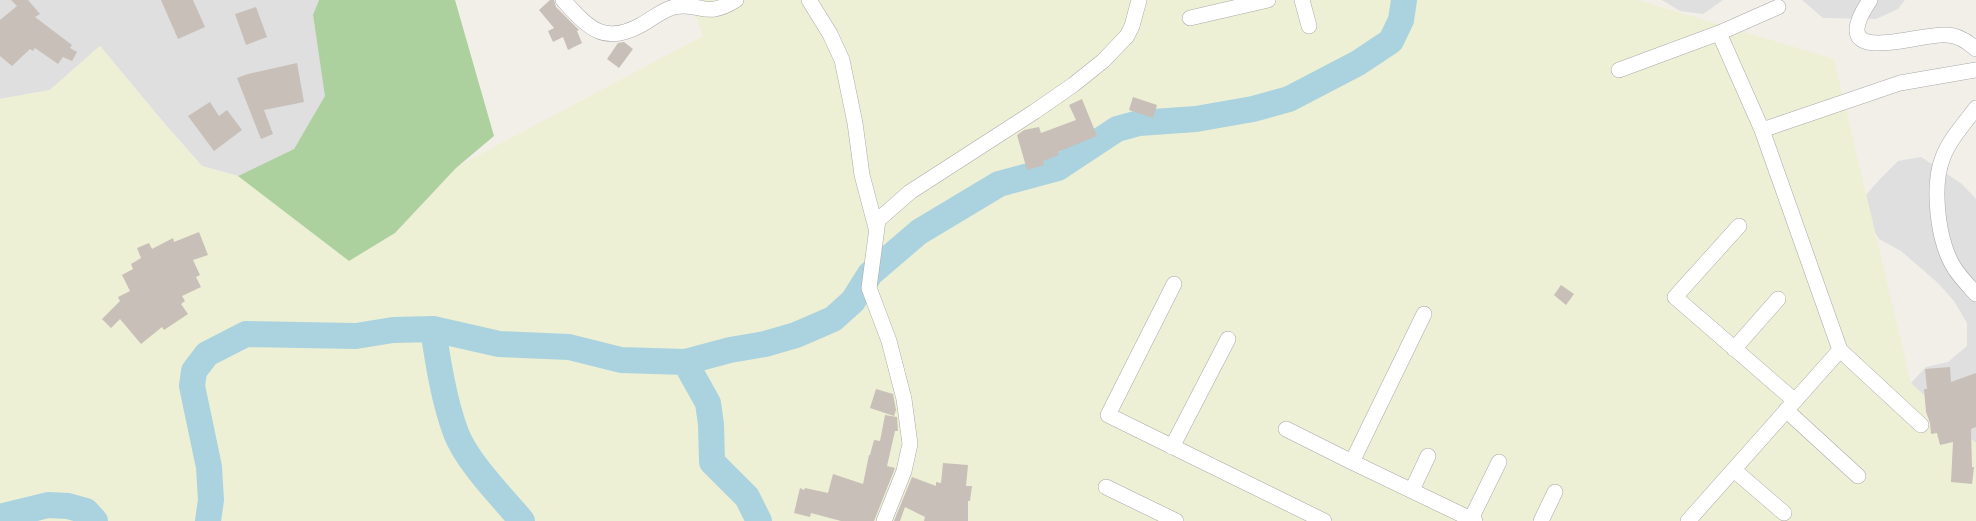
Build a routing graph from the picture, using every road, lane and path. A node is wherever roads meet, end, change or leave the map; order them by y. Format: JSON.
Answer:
{"nodes":[{"id":1,"x":563,"y":0,"type":"edge"},
{"id":2,"x":736,"y":0,"type":"edge"},
{"id":3,"x":808,"y":0,"type":"edge"},
{"id":4,"x":1139,"y":0,"type":"edge"},
{"id":5,"x":1268,"y":0,"type":"edge"},
{"id":6,"x":1302,"y":0,"type":"edge"},
{"id":7,"x":1870,"y":0,"type":"edge"},
{"id":8,"x":1778,"y":7,"type":"dead end"},
{"id":9,"x":1190,"y":18,"type":"dead end"},
{"id":10,"x":1309,"y":26,"type":"dead end"},
{"id":11,"x":1719,"y":33,"type":"junction"},
{"id":12,"x":1976,"y":49,"type":"edge"},
{"id":13,"x":1619,"y":70,"type":"dead end"},
{"id":14,"x":1976,"y":70,"type":"edge"},
{"id":15,"x":1976,"y":108,"type":"edge"},
{"id":16,"x":1762,"y":130,"type":"junction"},
{"id":17,"x":1739,"y":225,"type":"dead end"},
{"id":18,"x":876,"y":228,"type":"junction"},
{"id":19,"x":1174,"y":284,"type":"dead end"},
{"id":20,"x":1976,"y":294,"type":"edge"},
{"id":21,"x":1778,"y":299,"type":"dead end"},
{"id":22,"x":1424,"y":314,"type":"dead end"},
{"id":23,"x":1228,"y":339,"type":"dead end"},
{"id":24,"x":1734,"y":349,"type":"junction"},
{"id":25,"x":1840,"y":350,"type":"junction"},
{"id":26,"x":1790,"y":406,"type":"junction"},
{"id":27,"x":1921,"y":424,"type":"dead end"},
{"id":28,"x":1286,"y":429,"type":"dead end"},
{"id":29,"x":1172,"y":447,"type":"junction"},
{"id":30,"x":1428,"y":456,"type":"dead end"},
{"id":31,"x":1352,"y":462,"type":"junction"},
{"id":32,"x":1498,"y":462,"type":"dead end"},
{"id":33,"x":1734,"y":470,"type":"junction"},
{"id":34,"x":1858,"y":476,"type":"dead end"},
{"id":35,"x":1106,"y":487,"type":"dead end"},
{"id":36,"x":1412,"y":490,"type":"junction"},
{"id":37,"x":1555,"y":492,"type":"dead end"},
{"id":38,"x":1784,"y":513,"type":"dead end"},
{"id":39,"x":1160,"y":517,"type":"edge"},
{"id":40,"x":1473,"y":520,"type":"edge"},
{"id":41,"x":884,"y":521,"type":"edge"},
{"id":42,"x":1176,"y":521,"type":"edge"},
{"id":43,"x":1324,"y":521,"type":"edge"},
{"id":44,"x":1541,"y":521,"type":"edge"},
{"id":45,"x":1688,"y":521,"type":"edge"}],
"edges":[{"from":1,"to":2,"type":"street"},
{"from":3,"to":18,"type":"street"},
{"from":4,"to":18,"type":"street"},
{"from":5,"to":9,"type":"street"},
{"from":6,"to":10,"type":"street"},
{"from":7,"to":12,"type":"street"},
{"from":8,"to":11,"type":"street"},
{"from":11,"to":13,"type":"street"},
{"from":11,"to":16,"type":"street"},
{"from":14,"to":16,"type":"street"},
{"from":15,"to":20,"type":"street"},
{"from":16,"to":25,"type":"street"},
{"from":17,"to":24,"type":"street"},
{"from":18,"to":41,"type":"street"},
{"from":19,"to":29,"type":"street"},
{"from":21,"to":24,"type":"street"},
{"from":22,"to":31,"type":"street"},
{"from":23,"to":29,"type":"street"},
{"from":24,"to":26,"type":"street"},
{"from":25,"to":26,"type":"street"},
{"from":25,"to":27,"type":"street"},
{"from":26,"to":33,"type":"street"},
{"from":26,"to":34,"type":"street"},
{"from":28,"to":31,"type":"street"},
{"from":29,"to":43,"type":"street"},
{"from":30,"to":36,"type":"street"},
{"from":31,"to":36,"type":"street"},
{"from":32,"to":40,"type":"street"},
{"from":33,"to":38,"type":"street"},
{"from":33,"to":45,"type":"street"},
{"from":35,"to":39,"type":"street"},
{"from":36,"to":40,"type":"street"},
{"from":37,"to":44,"type":"street"},
{"from":39,"to":42,"type":"street"}]}
